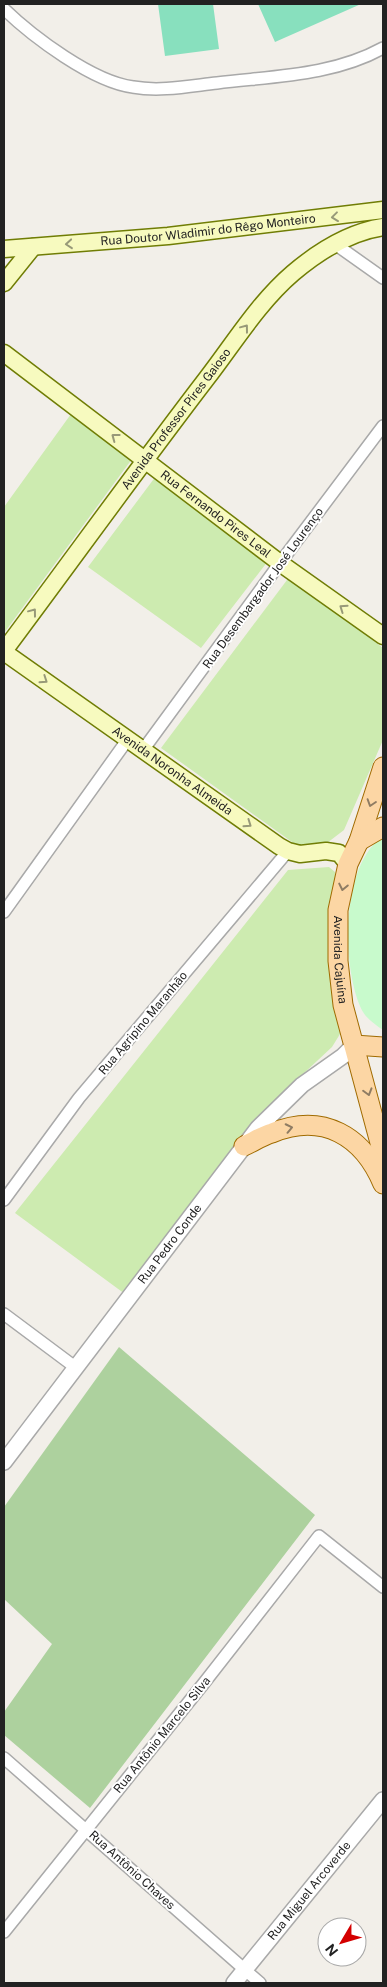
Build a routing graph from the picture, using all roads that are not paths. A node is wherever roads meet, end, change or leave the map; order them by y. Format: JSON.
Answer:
{"nodes":[{"id":1,"x":7,"y":4,"type":"edge"},
{"id":2,"x":4,"y":8,"type":"edge"},
{"id":3,"x":383,"y":48,"type":"edge"},
{"id":4,"x":383,"y":210,"type":"edge"},
{"id":5,"x":383,"y":227,"type":"edge"},
{"id":6,"x":335,"y":244,"type":"junction"},
{"id":7,"x":33,"y":247,"type":"junction"},
{"id":8,"x":4,"y":249,"type":"edge"},
{"id":9,"x":383,"y":278,"type":"edge"},
{"id":10,"x":4,"y":283,"type":"edge"},
{"id":11,"x":4,"y":353,"type":"edge"},
{"id":12,"x":383,"y":426,"type":"edge"},
{"id":13,"x":144,"y":459,"type":"junction"},
{"id":14,"x":280,"y":563,"type":"junction"},
{"id":15,"x":383,"y":636,"type":"edge"},
{"id":16,"x":4,"y":652,"type":"edge"},
{"id":17,"x":128,"y":739,"type":"junction"},
{"id":18,"x":144,"y":750,"type":"junction"},
{"id":19,"x":383,"y":767,"type":"edge"},
{"id":20,"x":383,"y":827,"type":"edge"},
{"id":21,"x":359,"y":841,"type":"junction"},
{"id":22,"x":288,"y":851,"type":"junction"},
{"id":23,"x":348,"y":864,"type":"junction"},
{"id":24,"x":4,"y":912,"type":"edge"},
{"id":25,"x":354,"y":1045,"type":"junction"},
{"id":26,"x":383,"y":1047,"type":"edge"},
{"id":27,"x":244,"y":1146,"type":"junction"},
{"id":28,"x":383,"y":1154,"type":"edge"},
{"id":29,"x":383,"y":1184,"type":"edge"},
{"id":30,"x":4,"y":1200,"type":"edge"},
{"id":31,"x":4,"y":1314,"type":"edge"},
{"id":32,"x":76,"y":1367,"type":"junction"},
{"id":33,"x":4,"y":1462,"type":"edge"},
{"id":34,"x":383,"y":1587,"type":"edge"},
{"id":35,"x":4,"y":1758,"type":"edge"},
{"id":36,"x":383,"y":1800,"type":"edge"},
{"id":37,"x":86,"y":1830,"type":"junction"},
{"id":38,"x":4,"y":1932,"type":"edge"},
{"id":39,"x":244,"y":1970,"type":"junction"},
{"id":40,"x":234,"y":1983,"type":"edge"},
{"id":41,"x":260,"y":1983,"type":"edge"}],
"edges":[{"from":1,"to":2,"type":"street"},
{"from":2,"to":3,"type":"street"},
{"from":4,"to":7,"type":"main road","name":"Rua Doutor Wladimir do Rêgo Monteiro","one_way":true},
{"from":5,"to":6,"type":"main road","name":"Avenida Professor Pires Gaioso"},
{"from":6,"to":9,"type":"street"},
{"from":13,"to":6,"type":"main road","name":"Avenida Professor Pires Gaioso","one_way":true},
{"from":7,"to":8,"type":"main road","name":"Rua Doutor Wladimir do Rêgo Monteiro"},
{"from":7,"to":10,"type":"main road"},
{"from":13,"to":11,"type":"main road","name":"Rua Fernando Pires Leal","one_way":true},
{"from":12,"to":14,"type":"street","name":"Rua Desembargador José Lourenço"},
{"from":13,"to":14,"type":"main road","name":"Rua Fernando Pires Leal"},
{"from":16,"to":13,"type":"main road","name":"Avenida Professor Pires Gaioso","one_way":true},
{"from":15,"to":14,"type":"main road","name":"Rua Fernando Pires Leal","one_way":true},
{"from":14,"to":18,"type":"street","name":"Rua Desembargador José Lourenço"},
{"from":16,"to":17,"type":"main road","name":"Avenida Noronha Almeida","one_way":true},
{"from":17,"to":18,"type":"main road","name":"Avenida Noronha Almeida"},
{"from":17,"to":24,"type":"street"},
{"from":18,"to":22,"type":"main road","name":"Avenida Noronha Almeida","one_way":true},
{"from":19,"to":21,"type":"main road","name":"Avenida Cajuína","one_way":true},
{"from":20,"to":21,"type":"main road"},
{"from":21,"to":23,"type":"main road","name":"Avenida Cajuína"},
{"from":22,"to":23,"type":"main road"},
{"from":22,"to":30,"type":"street","name":"Rua Agripino Maranhão"},
{"from":23,"to":25,"type":"main road","name":"Avenida Cajuína","one_way":true},
{"from":25,"to":26,"type":"main road"},
{"from":25,"to":27,"type":"street","name":"Rua Pedro Conde"},
{"from":25,"to":28,"type":"main road","name":"Avenida Cajuína","one_way":true},
{"from":27,"to":29,"type":"main road","one_way":true},
{"from":27,"to":32,"type":"street","name":"Rua Pedro Conde"},
{"from":31,"to":32,"type":"street"},
{"from":32,"to":33,"type":"street","name":"Rua Pedro Conde"},
{"from":34,"to":37,"type":"street","name":"Rua Antônio Marcelo Silva"},
{"from":35,"to":37,"type":"street","name":"Rua Antônio Chaves"},
{"from":36,"to":39,"type":"street","name":"Rua Miguel Arcoverde"},
{"from":37,"to":38,"type":"street","name":"Rua Antônio Marcelo Silva"},
{"from":37,"to":39,"type":"street","name":"Rua Antônio Chaves"},
{"from":39,"to":40,"type":"street","name":"Rua Miguel Arcoverde"},
{"from":39,"to":41,"type":"street","name":"Rua Antônio Chaves"}]}
